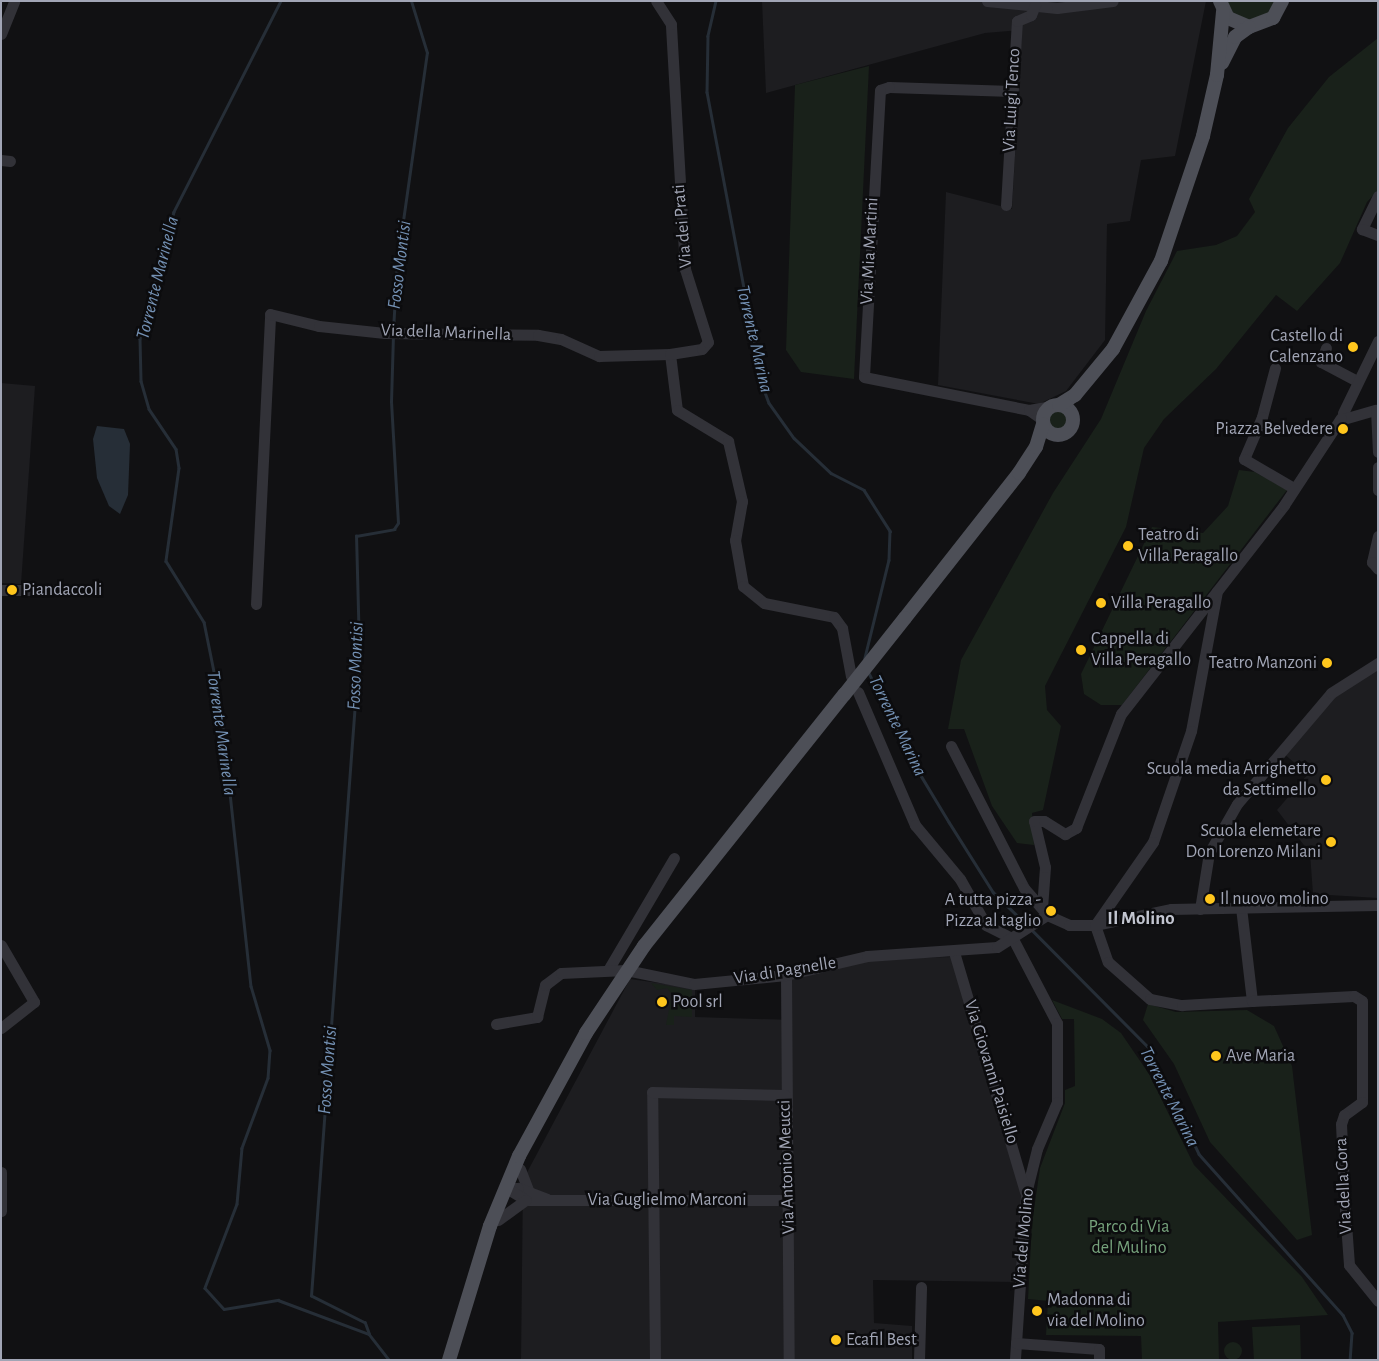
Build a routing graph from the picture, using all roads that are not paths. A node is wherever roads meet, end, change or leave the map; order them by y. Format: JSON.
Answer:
{"nodes":[{"id":1,"x":14,"y":1,"type":"edge"},
{"id":2,"x":656,"y":1,"type":"edge"},
{"id":3,"x":987,"y":1,"type":"edge"},
{"id":4,"x":1113,"y":1,"type":"edge"},
{"id":5,"x":1282,"y":1,"type":"edge"},
{"id":6,"x":1220,"y":4,"type":"edge"},
{"id":7,"x":1034,"y":5,"type":"junction"},
{"id":8,"x":1249,"y":27,"type":"junction"},
{"id":9,"x":1,"y":34,"type":"edge"},
{"id":10,"x":1217,"y":75,"type":"junction"},
{"id":11,"x":1012,"y":91,"type":"junction"},
{"id":12,"x":1378,"y":196,"type":"edge"},
{"id":13,"x":1006,"y":205,"type":"dead end"},
{"id":14,"x":1378,"y":235,"type":"edge"},
{"id":15,"x":1378,"y":341,"type":"edge"},
{"id":16,"x":1326,"y":348,"type":"dead end"},
{"id":17,"x":670,"y":354,"type":"junction"},
{"id":18,"x":1275,"y":368,"type":"dead end"},
{"id":19,"x":1357,"y":381,"type":"junction"},
{"id":20,"x":1075,"y":395,"type":"junction"},
{"id":21,"x":1056,"y":406,"type":"junction"},
{"id":22,"x":1029,"y":410,"type":"junction"},
{"id":23,"x":1072,"y":416,"type":"junction"},
{"id":24,"x":1341,"y":417,"type":"junction"},
{"id":25,"x":1043,"y":422,"type":"junction"},
{"id":26,"x":1056,"y":436,"type":"junction"},
{"id":27,"x":1036,"y":447,"type":"junction"},
{"id":28,"x":1378,"y":452,"type":"edge"},
{"id":29,"x":1378,"y":466,"type":"edge"},
{"id":30,"x":1292,"y":487,"type":"junction"},
{"id":31,"x":1378,"y":490,"type":"edge"},
{"id":32,"x":1378,"y":536,"type":"edge"},
{"id":33,"x":1378,"y":569,"type":"edge"},
{"id":34,"x":1,"y":590,"type":"edge"},
{"id":35,"x":54,"y":590,"type":"dead end"},
{"id":36,"x":1217,"y":591,"type":"junction"},
{"id":37,"x":256,"y":604,"type":"dead end"},
{"id":38,"x":1378,"y":663,"type":"edge"},
{"id":39,"x":851,"y":676,"type":"dead end"},
{"id":40,"x":858,"y":692,"type":"dead end"},
{"id":41,"x":951,"y":746,"type":"dead end"},
{"id":42,"x":674,"y":858,"type":"dead end"},
{"id":43,"x":1378,"y":905,"type":"edge"},
{"id":44,"x":1241,"y":908,"type":"junction"},
{"id":45,"x":1200,"y":909,"type":"junction"},
{"id":46,"x":1044,"y":914,"type":"junction"},
{"id":47,"x":1095,"y":925,"type":"junction"},
{"id":48,"x":1016,"y":937,"type":"junction"},
{"id":49,"x":1,"y":945,"type":"edge"},
{"id":50,"x":954,"y":952,"type":"junction"},
{"id":51,"x":608,"y":970,"type":"junction"},
{"id":52,"x":626,"y":970,"type":"junction"},
{"id":53,"x":786,"y":975,"type":"junction"},
{"id":54,"x":1252,"y":1001,"type":"junction"},
{"id":55,"x":496,"y":1024,"type":"dead end"},
{"id":56,"x":1,"y":1028,"type":"edge"},
{"id":57,"x":784,"y":1095,"type":"junction"},
{"id":58,"x":534,"y":1130,"type":"junction"},
{"id":59,"x":520,"y":1169,"type":"junction"},
{"id":60,"x":1,"y":1172,"type":"edge"},
{"id":61,"x":509,"y":1190,"type":"junction"},
{"id":62,"x":1026,"y":1193,"type":"junction"},
{"id":63,"x":527,"y":1196,"type":"junction"},
{"id":64,"x":653,"y":1200,"type":"junction"},
{"id":65,"x":787,"y":1200,"type":"junction"},
{"id":66,"x":1,"y":1211,"type":"edge"},
{"id":67,"x":498,"y":1220,"type":"junction"},
{"id":68,"x":484,"y":1249,"type":"junction"},
{"id":69,"x":921,"y":1287,"type":"dead end"},
{"id":70,"x":1378,"y":1301,"type":"edge"},
{"id":71,"x":1016,"y":1343,"type":"junction"},
{"id":72,"x":449,"y":1360,"type":"edge"},
{"id":73,"x":655,"y":1360,"type":"edge"},
{"id":74,"x":789,"y":1360,"type":"edge"},
{"id":75,"x":919,"y":1360,"type":"edge"},
{"id":76,"x":1015,"y":1360,"type":"edge"},
{"id":77,"x":1099,"y":1360,"type":"edge"}],
"edges":[{"from":1,"to":9,"type":"street"},
{"from":2,"to":17,"type":"street","name":"Via dei Prati"},
{"from":3,"to":7,"type":"street"},
{"from":4,"to":7,"type":"street"},
{"from":5,"to":8,"type":"main road"},
{"from":6,"to":8,"type":"main road"},
{"from":6,"to":10,"type":"main road"},
{"from":7,"to":11,"type":"street","name":"Via Luigi Tenco"},
{"from":8,"to":10,"type":"main road"},
{"from":10,"to":20,"type":"main road"},
{"from":11,"to":13,"type":"street","name":"Via Luigi Tenco"},
{"from":11,"to":22,"type":"street","name":"Via Mia Martini"},
{"from":12,"to":14,"type":"street"},
{"from":15,"to":19,"type":"street"},
{"from":16,"to":19,"type":"street"},
{"from":17,"to":37,"type":"street","name":"Via della Marinella"},
{"from":17,"to":39,"type":"street"},
{"from":18,"to":30,"type":"street"},
{"from":19,"to":24,"type":"street"},
{"from":20,"to":21,"type":"main road"},
{"from":20,"to":23,"type":"main road"},
{"from":21,"to":22,"type":"street","name":"Via Mia Martini"},
{"from":21,"to":23,"type":"main road"},
{"from":21,"to":25,"type":"main road"},
{"from":22,"to":25,"type":"street","name":"Via Mia Martini"},
{"from":23,"to":26,"type":"main road"},
{"from":24,"to":28,"type":"street"},
{"from":24,"to":30,"type":"street"},
{"from":25,"to":26,"type":"main road"},
{"from":25,"to":27,"type":"main road"},
{"from":26,"to":27,"type":"main road"},
{"from":27,"to":52,"type":"main road","bridge":true},
{"from":29,"to":31,"type":"street"},
{"from":30,"to":36,"type":"street"},
{"from":32,"to":33,"type":"street"},
{"from":34,"to":35,"type":"street"},
{"from":36,"to":46,"type":"street"},
{"from":36,"to":47,"type":"street"},
{"from":38,"to":45,"type":"street"},
{"from":40,"to":48,"type":"street"},
{"from":41,"to":46,"type":"street"},
{"from":42,"to":51,"type":"street"},
{"from":43,"to":44,"type":"street"},
{"from":44,"to":45,"type":"street"},
{"from":44,"to":54,"type":"street"},
{"from":45,"to":47,"type":"street"},
{"from":46,"to":47,"type":"street"},
{"from":46,"to":48,"type":"street"},
{"from":47,"to":54,"type":"street"},
{"from":48,"to":50,"type":"street","name":"Via di Pagnelle"},
{"from":48,"to":62,"type":"street","name":"Via del Molino"},
{"from":49,"to":56,"type":"street"},
{"from":50,"to":53,"type":"street","name":"Via di Pagnelle"},
{"from":50,"to":62,"type":"street","name":"Via Giovanni Paisiello"},
{"from":51,"to":52,"type":"street","name":"Via di Pagnelle"},
{"from":51,"to":55,"type":"street","name":"Via di Pagnelle"},
{"from":52,"to":53,"type":"street","name":"Via di Pagnelle"},
{"from":52,"to":58,"type":"main road"},
{"from":53,"to":57,"type":"street","name":"Via Antonio Meucci"},
{"from":54,"to":70,"type":"street","name":"Via della Gora"},
{"from":57,"to":64,"type":"street"},
{"from":57,"to":65,"type":"street","name":"Via Antonio Meucci"},
{"from":58,"to":59,"type":"main road"},
{"from":58,"to":61,"type":"main road"},
{"from":59,"to":61,"type":"main road"},
{"from":59,"to":63,"type":"street"},
{"from":60,"to":66,"type":"street"},
{"from":61,"to":63,"type":"street","name":"Via Guglielmo Marconi"},
{"from":61,"to":67,"type":"main road"},
{"from":61,"to":68,"type":"main road"},
{"from":62,"to":71,"type":"street","name":"Via del Molino"},
{"from":63,"to":64,"type":"street","name":"Via Guglielmo Marconi"},
{"from":63,"to":67,"type":"street"},
{"from":64,"to":65,"type":"street","name":"Via Guglielmo Marconi"},
{"from":64,"to":73,"type":"street"},
{"from":65,"to":74,"type":"street","name":"Via Antonio Meucci"},
{"from":67,"to":68,"type":"main road"},
{"from":68,"to":72,"type":"main road"},
{"from":69,"to":75,"type":"street"},
{"from":71,"to":76,"type":"street","name":"Via del Molino"},
{"from":71,"to":77,"type":"street"}]}
